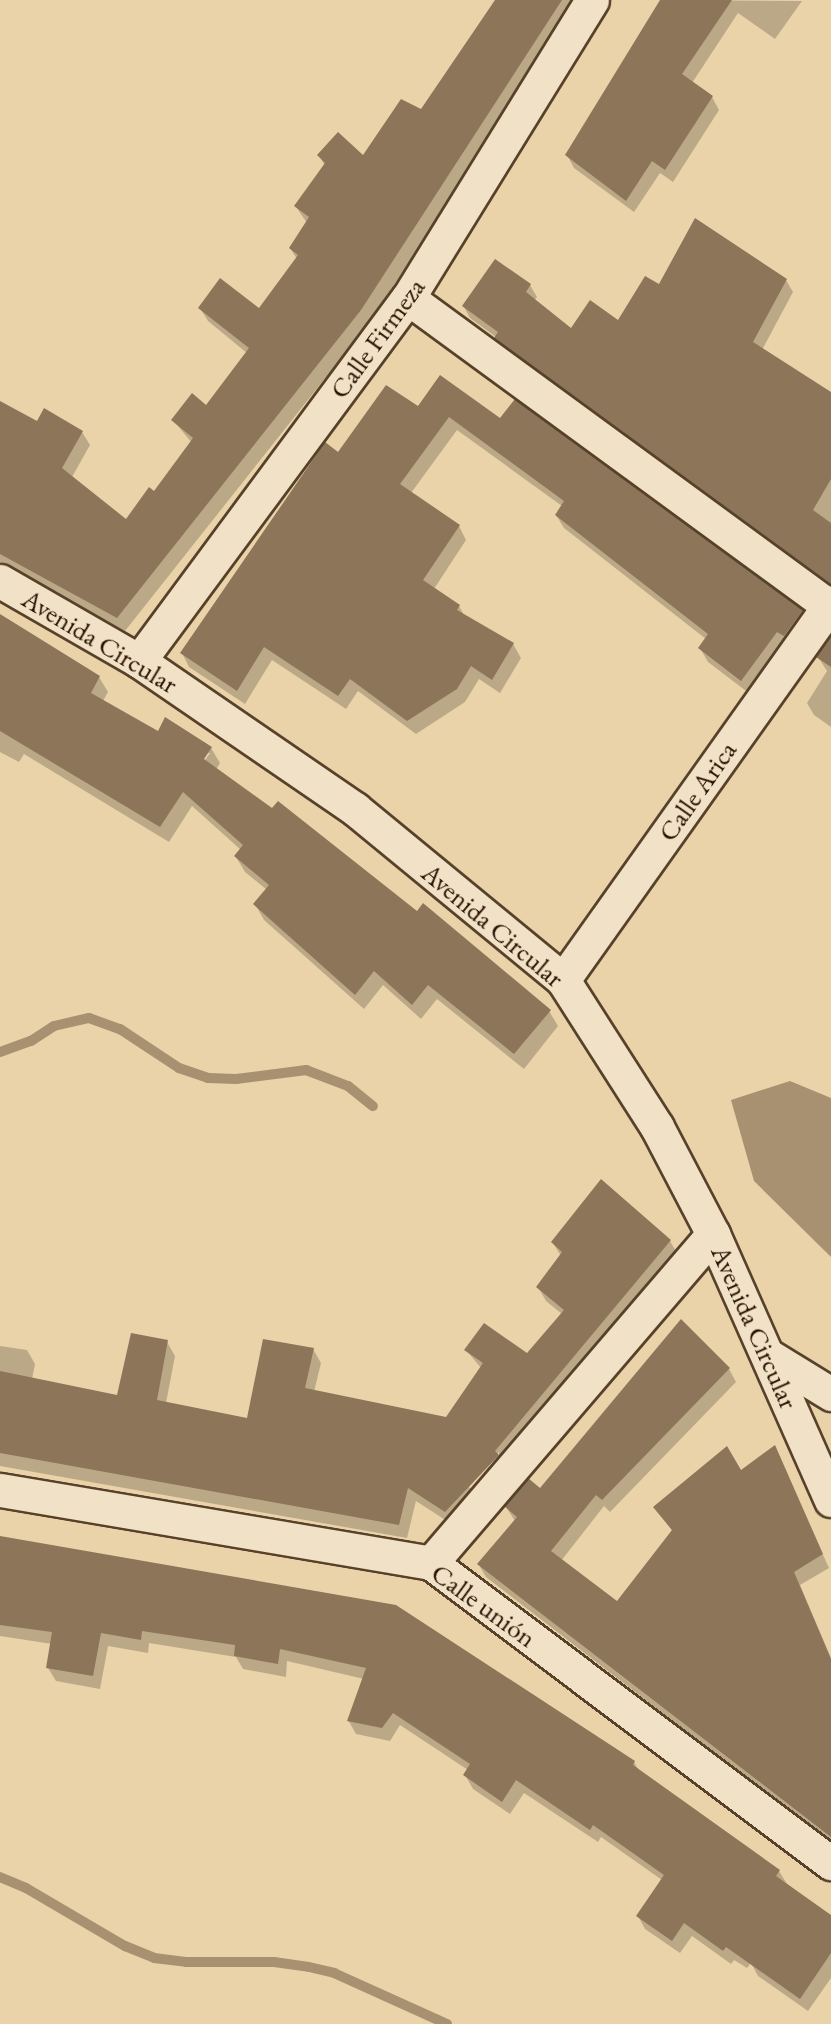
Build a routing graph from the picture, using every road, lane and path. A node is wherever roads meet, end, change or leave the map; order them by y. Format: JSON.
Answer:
{"nodes":[{"id":1,"x":592,"y":0,"type":"edge"},
{"id":2,"x":408,"y":298,"type":"junction"},
{"id":3,"x":0,"y":581,"type":"edge"},
{"id":4,"x":830,"y":604,"type":"edge"},
{"id":5,"x":139,"y":661,"type":"junction"},
{"id":6,"x":563,"y":980,"type":"junction"},
{"id":7,"x":713,"y":1234,"type":"junction"},
{"id":8,"x":769,"y":1356,"type":"junction"},
{"id":9,"x":831,"y":1394,"type":"edge"},
{"id":10,"x":0,"y":1490,"type":"edge"},
{"id":11,"x":831,"y":1500,"type":"edge"},
{"id":12,"x":431,"y":1563,"type":"junction"},
{"id":13,"x":831,"y":1863,"type":"edge"}],
"edges":[{"from":1,"to":2,"type":"street","name":"Calle Firmeza"},
{"from":2,"to":4,"type":"street"},
{"from":2,"to":5,"type":"street","name":"Calle Firmeza"},
{"from":3,"to":5,"type":"street","name":"Avenida Circular"},
{"from":4,"to":6,"type":"street","name":"Calle Arica"},
{"from":5,"to":6,"type":"street","name":"Avenida Circular"},
{"from":6,"to":7,"type":"street","name":"Avenida Circular"},
{"from":7,"to":8,"type":"street","name":"Avenida Circular"},
{"from":7,"to":12,"type":"street"},
{"from":8,"to":9,"type":"street"},
{"from":8,"to":11,"type":"street","name":"Avenida Circular"},
{"from":10,"to":12,"type":"street","name":"Calle unión"},
{"from":12,"to":13,"type":"street","name":"Calle unión"}]}
